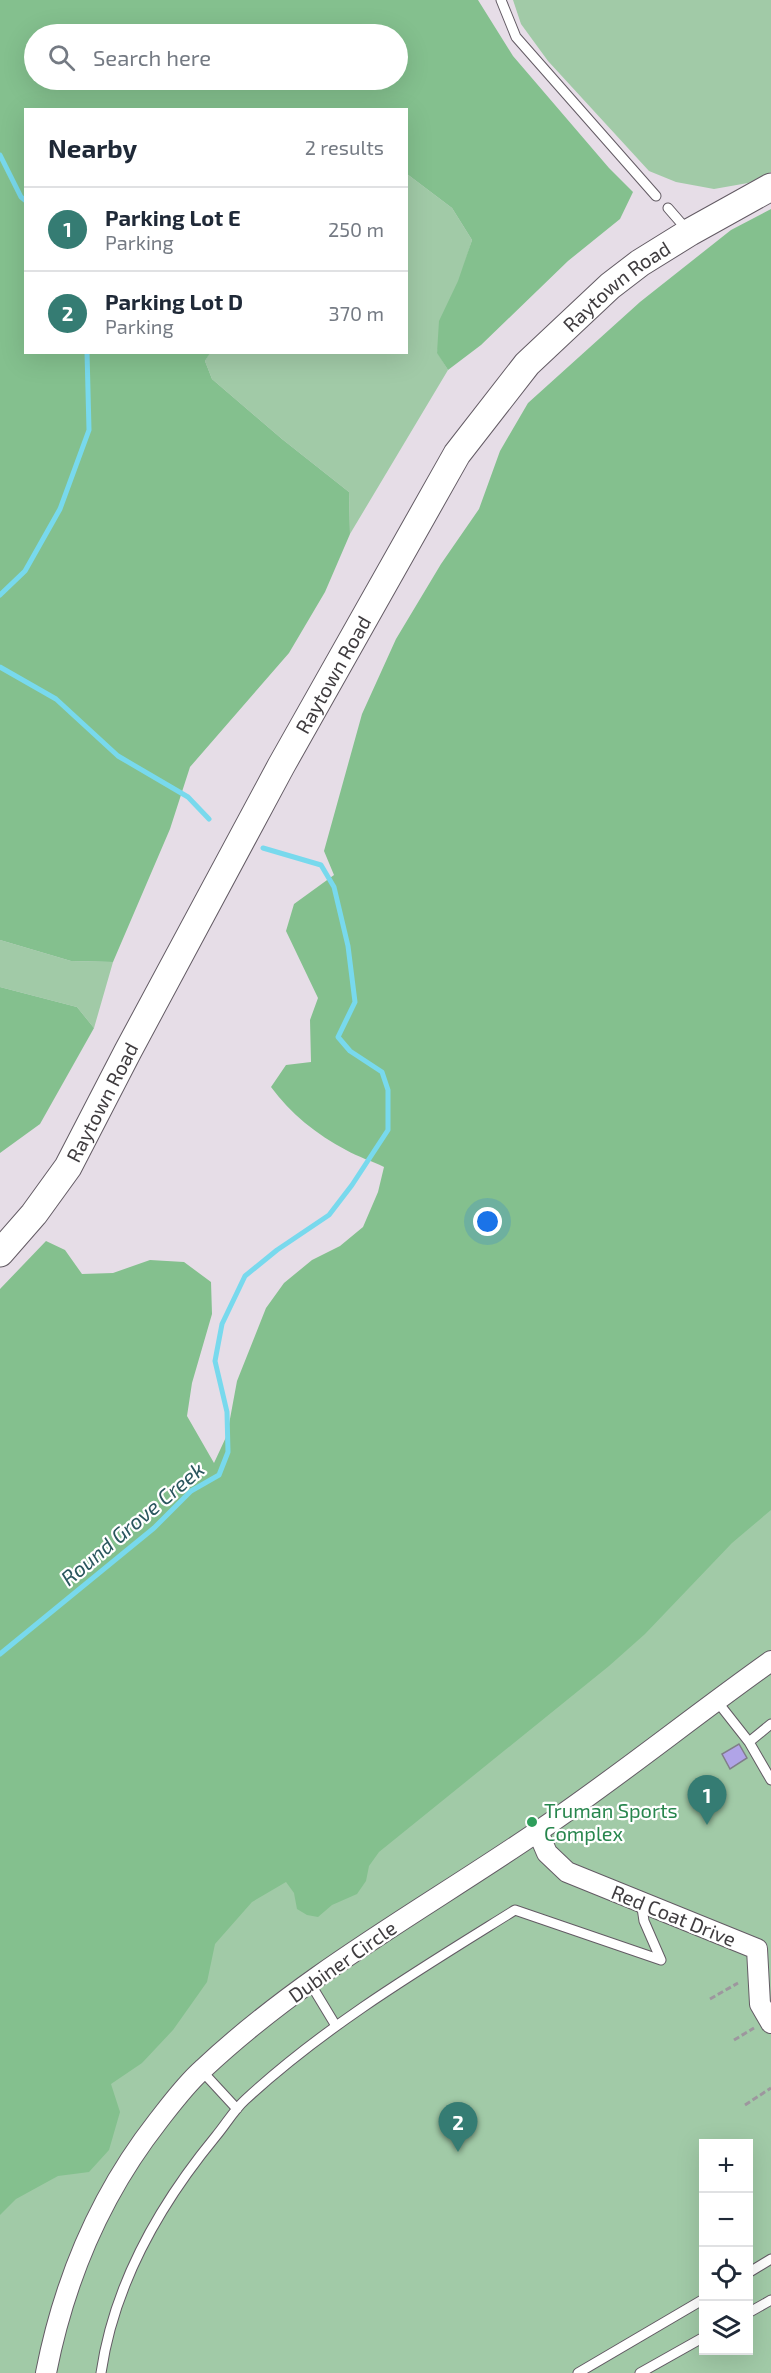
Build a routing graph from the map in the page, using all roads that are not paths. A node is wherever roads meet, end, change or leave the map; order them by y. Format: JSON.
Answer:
{"nodes":[{"id":1,"x":501,"y":0,"type":"edge"},
{"id":2,"x":771,"y":187,"type":"edge"},
{"id":3,"x":656,"y":196,"type":"dead end"},
{"id":4,"x":668,"y":208,"type":"dead end"},
{"id":5,"x":690,"y":232,"type":"junction"},
{"id":6,"x":0,"y":1253,"type":"edge"},
{"id":7,"x":771,"y":1661,"type":"edge"},
{"id":8,"x":716,"y":1700,"type":"junction"},
{"id":9,"x":771,"y":1724,"type":"edge"},
{"id":10,"x":749,"y":1742,"type":"junction"},
{"id":11,"x":771,"y":1780,"type":"edge"},
{"id":12,"x":538,"y":1832,"type":"junction"},
{"id":13,"x":641,"y":1901,"type":"junction"},
{"id":14,"x":764,"y":1949,"type":"edge"},
{"id":15,"x":310,"y":1983,"type":"junction"},
{"id":16,"x":766,"y":2023,"type":"edge"},
{"id":17,"x":336,"y":2026,"type":"junction"},
{"id":18,"x":201,"y":2070,"type":"junction"},
{"id":19,"x":237,"y":2109,"type":"junction"},
{"id":20,"x":771,"y":2259,"type":"edge"},
{"id":21,"x":753,"y":2269,"type":"edge"},
{"id":22,"x":771,"y":2300,"type":"edge"},
{"id":23,"x":701,"y":2301,"type":"edge"},
{"id":24,"x":753,"y":2310,"type":"edge"},
{"id":25,"x":699,"y":2340,"type":"edge"},
{"id":26,"x":46,"y":2373,"type":"edge"},
{"id":27,"x":101,"y":2373,"type":"edge"},
{"id":28,"x":578,"y":2373,"type":"edge"},
{"id":29,"x":640,"y":2373,"type":"edge"}],
"edges":[{"from":1,"to":3,"type":"lane"},
{"from":2,"to":5,"type":"main road","name":"Raytown Road"},
{"from":4,"to":5,"type":"lane"},
{"from":5,"to":6,"type":"main road","name":"Raytown Road"},
{"from":7,"to":8,"type":"street","name":"Dubiner Circle"},
{"from":8,"to":10,"type":"lane"},
{"from":8,"to":12,"type":"street","name":"Dubiner Circle"},
{"from":9,"to":10,"type":"lane"},
{"from":10,"to":11,"type":"lane"},
{"from":12,"to":13,"type":"street","name":"Red Coat Drive"},
{"from":12,"to":15,"type":"street","name":"Dubiner Circle"},
{"from":13,"to":14,"type":"street","name":"Red Coat Drive"},
{"from":13,"to":17,"type":"lane"},
{"from":14,"to":16,"type":"street","name":"Red Coat Drive"},
{"from":15,"to":17,"type":"lane"},
{"from":15,"to":18,"type":"street","name":"Dubiner Circle"},
{"from":17,"to":19,"type":"lane"},
{"from":18,"to":19,"type":"lane"},
{"from":18,"to":26,"type":"street","name":"Dubiner Circle"},
{"from":19,"to":27,"type":"lane"},
{"from":20,"to":21,"type":"lane"},
{"from":22,"to":24,"type":"lane"},
{"from":23,"to":28,"type":"lane"},
{"from":25,"to":29,"type":"lane"}]}
